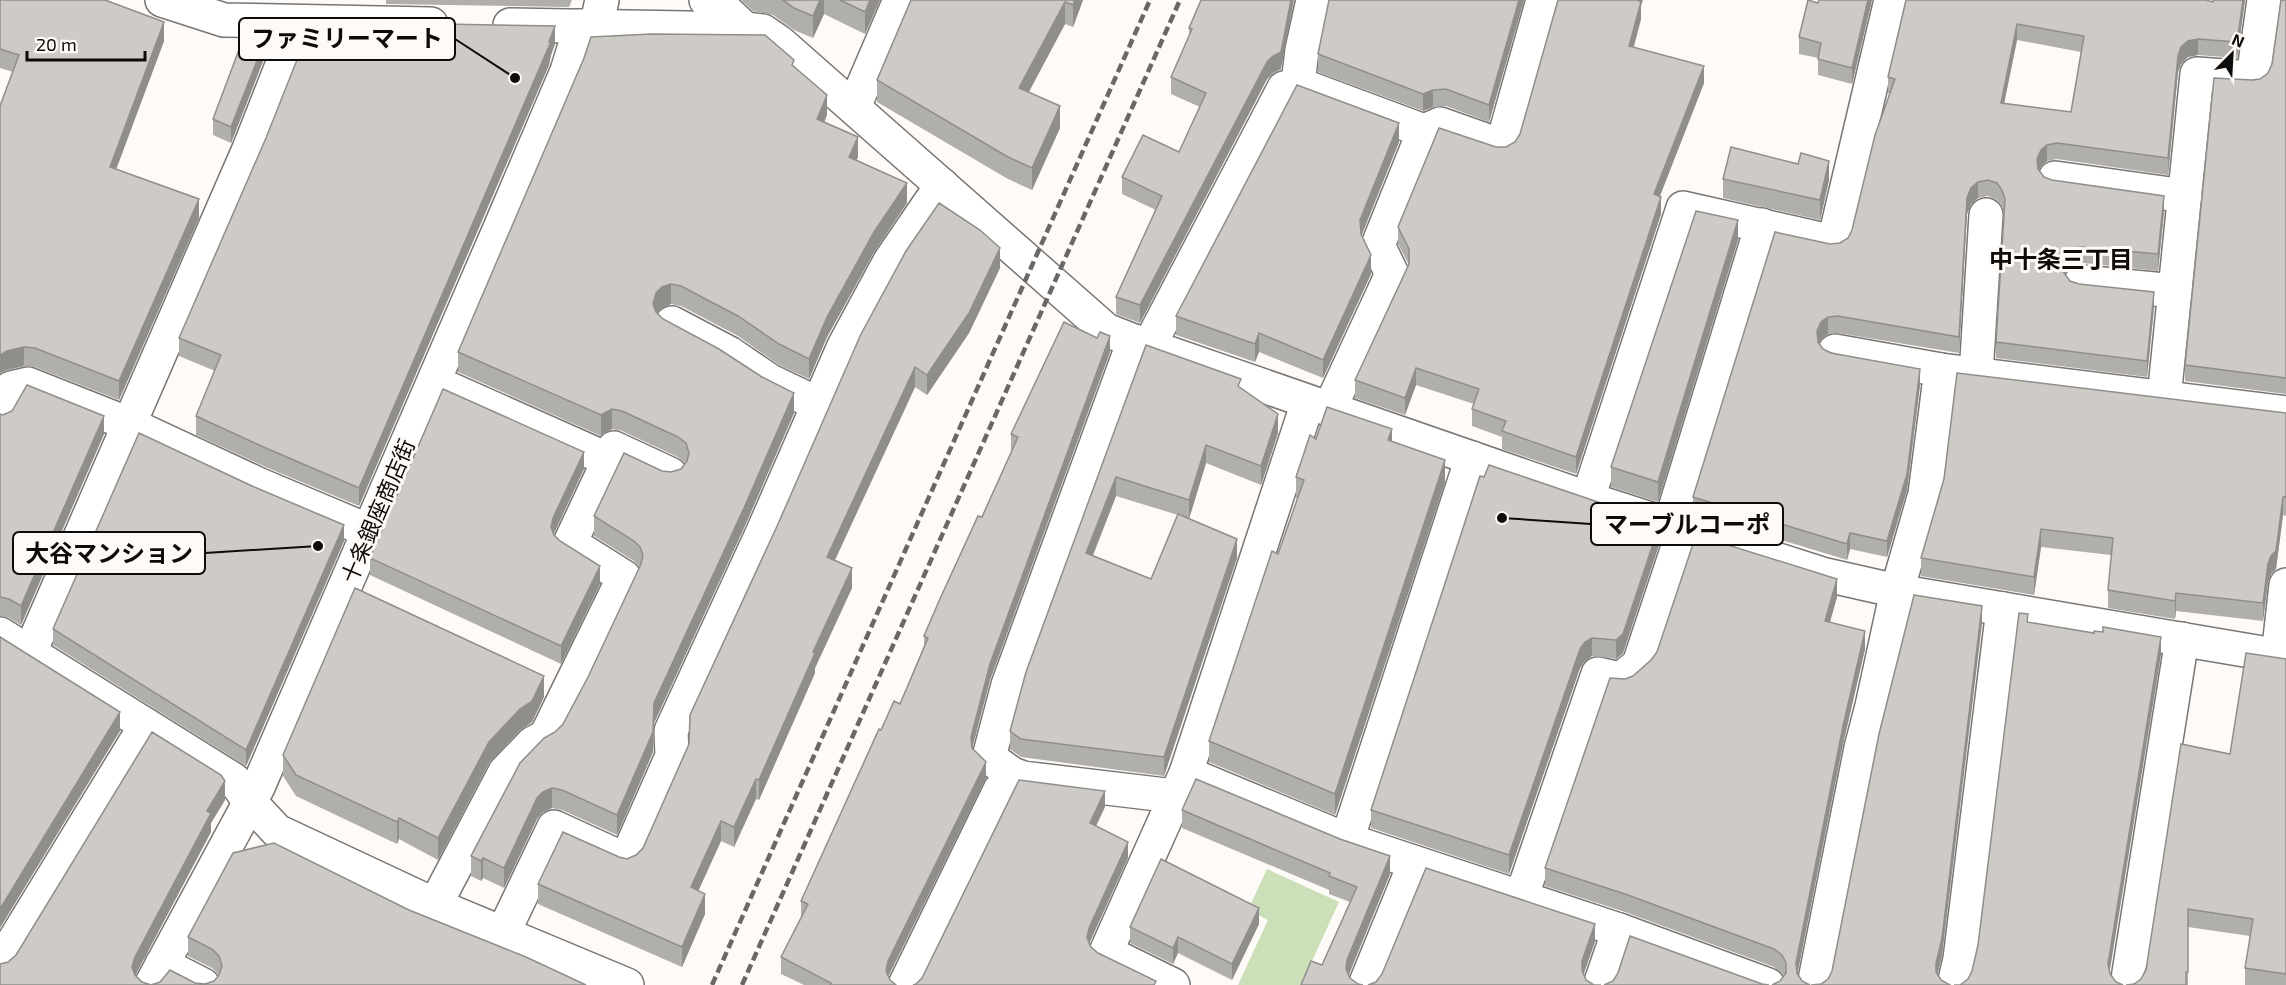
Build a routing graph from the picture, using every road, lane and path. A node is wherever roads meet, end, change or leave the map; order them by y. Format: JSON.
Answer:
{"nodes":[{"id":1,"x":162,"y":0,"type":"edge"},
{"id":2,"x":706,"y":0,"type":"edge"},
{"id":3,"x":900,"y":0,"type":"edge"},
{"id":4,"x":1312,"y":0,"type":"edge"},
{"id":5,"x":1543,"y":0,"type":"edge"},
{"id":6,"x":1891,"y":0,"type":"edge"},
{"id":7,"x":2264,"y":0,"type":"edge"},
{"id":8,"x":593,"y":18,"type":"edge"},
{"id":9,"x":298,"y":22,"type":"junction"},
{"id":10,"x":745,"y":29,"type":"junction"},
{"id":11,"x":1298,"y":84,"type":"junction"},
{"id":12,"x":854,"y":107,"type":"junction"},
{"id":13,"x":1424,"y":130,"type":"junction"},
{"id":14,"x":2055,"y":178,"type":"edge"},
{"id":15,"x":942,"y":185,"type":"junction"},
{"id":16,"x":2185,"y":196,"type":"junction"},
{"id":17,"x":1986,"y":215,"type":"dead end"},
{"id":18,"x":1762,"y":225,"type":"junction"},
{"id":19,"x":2081,"y":282,"type":"edge"},
{"id":20,"x":2175,"y":291,"type":"junction"},
{"id":21,"x":672,"y":323,"type":"edge"},
{"id":22,"x":1142,"y":344,"type":"junction"},
{"id":23,"x":1835,"y":351,"type":"edge"},
{"id":24,"x":1941,"y":370,"type":"junction"},
{"id":25,"x":1976,"y":375,"type":"junction"},
{"id":26,"x":434,"y":382,"type":"junction"},
{"id":27,"x":4,"y":396,"type":"edge"},
{"id":28,"x":2164,"y":398,"type":"junction"},
{"id":29,"x":818,"y":404,"type":"junction"},
{"id":30,"x":1319,"y":406,"type":"junction"},
{"id":31,"x":2286,"y":413,"type":"edge"},
{"id":32,"x":129,"y":424,"type":"junction"},
{"id":33,"x":1472,"y":458,"type":"junction"},
{"id":34,"x":609,"y":460,"type":"junction"},
{"id":35,"x":670,"y":474,"type":"edge"},
{"id":36,"x":1588,"y":498,"type":"junction"},
{"id":37,"x":1677,"y":527,"type":"junction"},
{"id":38,"x":369,"y":531,"type":"junction"},
{"id":39,"x":2286,"y":585,"type":"edge"},
{"id":40,"x":1897,"y":591,"type":"junction"},
{"id":41,"x":2002,"y":609,"type":"junction"},
{"id":42,"x":0,"y":634,"type":"edge"},
{"id":43,"x":2182,"y":639,"type":"junction"},
{"id":44,"x":30,"y":652,"type":"junction"},
{"id":45,"x":2282,"y":656,"type":"edge"},
{"id":46,"x":541,"y":675,"type":"edge"},
{"id":47,"x":570,"y":689,"type":"junction"},
{"id":48,"x":146,"y":725,"type":"junction"},
{"id":49,"x":1012,"y":774,"type":"junction"},
{"id":50,"x":1180,"y":784,"type":"junction"},
{"id":51,"x":250,"y":802,"type":"junction"},
{"id":52,"x":1347,"y":840,"type":"junction"},
{"id":53,"x":1415,"y":863,"type":"junction"},
{"id":54,"x":1521,"y":898,"type":"junction"},
{"id":55,"x":435,"y":905,"type":"junction"},
{"id":56,"x":1619,"y":930,"type":"junction"},
{"id":57,"x":503,"y":933,"type":"junction"},
{"id":58,"x":0,"y":963,"type":"edge"},
{"id":59,"x":157,"y":974,"type":"edge"},
{"id":60,"x":203,"y":985,"type":"edge"},
{"id":61,"x":627,"y":985,"type":"edge"},
{"id":62,"x":905,"y":985,"type":"edge"},
{"id":63,"x":1173,"y":985,"type":"edge"},
{"id":64,"x":1365,"y":985,"type":"edge"},
{"id":65,"x":1600,"y":985,"type":"edge"},
{"id":66,"x":1768,"y":985,"type":"edge"},
{"id":67,"x":1814,"y":985,"type":"edge"},
{"id":68,"x":1954,"y":985,"type":"edge"},
{"id":69,"x":2127,"y":985,"type":"edge"}],
"edges":[{"from":1,"to":9,"type":"street"},
{"from":2,"to":10,"type":"street"},
{"from":3,"to":12,"type":"street"},
{"from":4,"to":11,"type":"street"},
{"from":5,"to":13,"type":"street"},
{"from":6,"to":18,"type":"street"},
{"from":7,"to":16,"type":"street"},
{"from":8,"to":9,"type":"street"},
{"from":8,"to":10,"type":"street"},
{"from":8,"to":26,"type":"street","name":"十条銀座商店街"},
{"from":9,"to":32,"type":"street"},
{"from":10,"to":12,"type":"street"},
{"from":11,"to":13,"type":"street"},
{"from":11,"to":22,"type":"street"},
{"from":12,"to":15,"type":"street"},
{"from":13,"to":30,"type":"street"},
{"from":14,"to":16,"type":"street"},
{"from":15,"to":22,"type":"street"},
{"from":15,"to":29,"type":"street"},
{"from":16,"to":20,"type":"street"},
{"from":17,"to":25,"type":"street"},
{"from":18,"to":36,"type":"street"},
{"from":18,"to":37,"type":"street"},
{"from":19,"to":20,"type":"street"},
{"from":20,"to":28,"type":"street"},
{"from":21,"to":29,"type":"street"},
{"from":22,"to":30,"type":"street"},
{"from":22,"to":49,"type":"street"},
{"from":23,"to":24,"type":"street"},
{"from":24,"to":25,"type":"street"},
{"from":24,"to":40,"type":"street"},
{"from":25,"to":28,"type":"street"},
{"from":26,"to":34,"type":"street"},
{"from":26,"to":38,"type":"street","name":"十条銀座商店街"},
{"from":27,"to":32,"type":"street"},
{"from":28,"to":31,"type":"street"},
{"from":29,"to":57,"type":"street"},
{"from":30,"to":33,"type":"street"},
{"from":30,"to":50,"type":"street"},
{"from":32,"to":38,"type":"street"},
{"from":32,"to":44,"type":"street"},
{"from":33,"to":36,"type":"street"},
{"from":33,"to":52,"type":"street"},
{"from":34,"to":35,"type":"street"},
{"from":34,"to":47,"type":"street"},
{"from":36,"to":37,"type":"street"},
{"from":37,"to":40,"type":"street"},
{"from":37,"to":54,"type":"street"},
{"from":38,"to":51,"type":"street","name":"十条銀座商店街"},
{"from":39,"to":45,"type":"street"},
{"from":40,"to":41,"type":"street"},
{"from":40,"to":67,"type":"street"},
{"from":41,"to":43,"type":"street"},
{"from":41,"to":68,"type":"street"},
{"from":42,"to":44,"type":"street"},
{"from":43,"to":45,"type":"street"},
{"from":43,"to":69,"type":"street"},
{"from":44,"to":48,"type":"street"},
{"from":46,"to":47,"type":"street"},
{"from":47,"to":55,"type":"street"},
{"from":48,"to":51,"type":"street"},
{"from":48,"to":58,"type":"street"},
{"from":49,"to":50,"type":"street"},
{"from":49,"to":62,"type":"street"},
{"from":50,"to":52,"type":"street"},
{"from":50,"to":63,"type":"street"},
{"from":51,"to":55,"type":"street"},
{"from":51,"to":59,"type":"street","name":"十条銀座商店街"},
{"from":52,"to":53,"type":"street"},
{"from":53,"to":54,"type":"street"},
{"from":53,"to":64,"type":"street"},
{"from":54,"to":56,"type":"street"},
{"from":55,"to":57,"type":"street"},
{"from":56,"to":65,"type":"street"},
{"from":56,"to":66,"type":"street"},
{"from":57,"to":61,"type":"street"},
{"from":59,"to":60,"type":"street"}]}
